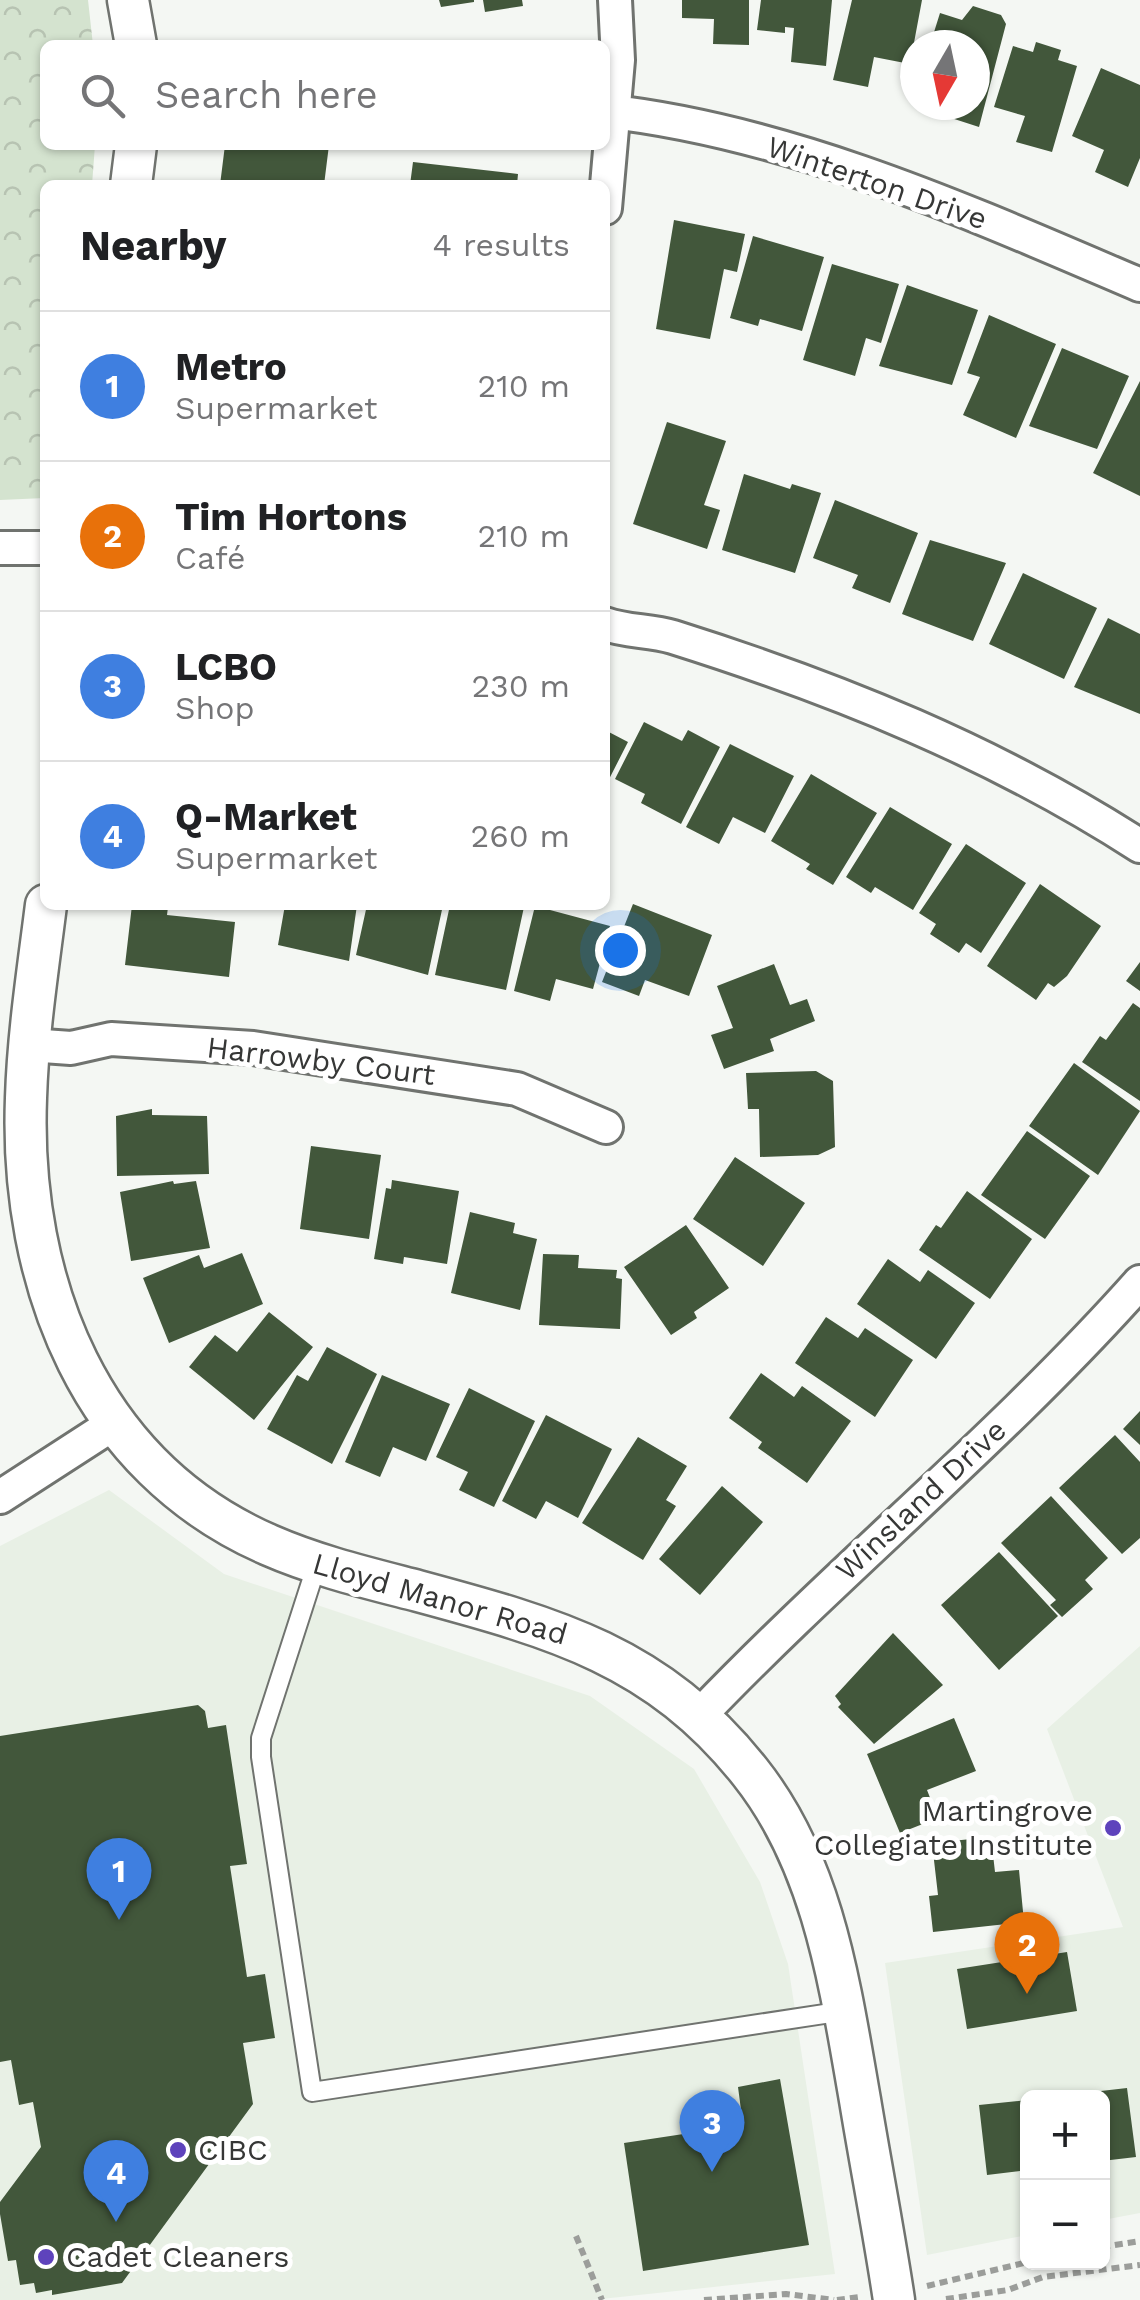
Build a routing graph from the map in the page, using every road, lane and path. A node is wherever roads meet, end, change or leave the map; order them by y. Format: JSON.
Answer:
{"nodes":[{"id":1,"x":128,"y":0,"type":"edge"},
{"id":2,"x":615,"y":0,"type":"edge"},
{"id":3,"x":135,"y":40,"type":"edge"},
{"id":4,"x":610,"y":111,"type":"edge"},
{"id":5,"x":135,"y":150,"type":"edge"},
{"id":6,"x":608,"y":150,"type":"edge"},
{"id":7,"x":132,"y":180,"type":"edge"},
{"id":8,"x":606,"y":180,"type":"edge"},
{"id":9,"x":1140,"y":285,"type":"edge"},
{"id":10,"x":0,"y":548,"type":"edge"},
{"id":11,"x":40,"y":548,"type":"edge"},
{"id":12,"x":610,"y":625,"type":"edge"},
{"id":13,"x":1140,"y":846,"type":"edge"},
{"id":14,"x":45,"y":910,"type":"edge"},
{"id":15,"x":29,"y":1045,"type":"junction"},
{"id":16,"x":606,"y":1126,"type":"dead end"},
{"id":17,"x":1140,"y":1282,"type":"edge"},
{"id":18,"x":113,"y":1424,"type":"junction"},
{"id":19,"x":0,"y":1497,"type":"edge"},
{"id":20,"x":317,"y":1564,"type":"junction"},
{"id":21,"x":700,"y":1716,"type":"junction"},
{"id":22,"x":844,"y":2011,"type":"junction"},
{"id":23,"x":576,"y":2236,"type":"dead end"},
{"id":24,"x":1140,"y":2242,"type":"edge"},
{"id":25,"x":1110,"y":2247,"type":"edge"},
{"id":26,"x":1020,"y":2264,"type":"edge"},
{"id":27,"x":1140,"y":2265,"type":"edge"},
{"id":28,"x":938,"y":2284,"type":"dead end"},
{"id":29,"x":946,"y":2299,"type":"edge"},
{"id":30,"x":602,"y":2300,"type":"edge"},
{"id":31,"x":704,"y":2300,"type":"edge"},
{"id":32,"x":834,"y":2300,"type":"edge"},
{"id":33,"x":894,"y":2300,"type":"edge"}],
"edges":[{"from":1,"to":3,"type":"street"},
{"from":2,"to":4,"type":"street"},
{"from":4,"to":9,"type":"street","name":"Winterton Drive"},
{"from":5,"to":7,"type":"street"},
{"from":6,"to":8,"type":"street"},
{"from":10,"to":11,"type":"street"},
{"from":12,"to":13,"type":"street"},
{"from":14,"to":15,"type":"street","name":"Lloyd Manor Road"},
{"from":15,"to":16,"type":"street","name":"Harrowby Court"},
{"from":15,"to":18,"type":"street","name":"Lloyd Manor Road"},
{"from":17,"to":21,"type":"street","name":"Winsland Drive"},
{"from":18,"to":19,"type":"street"},
{"from":18,"to":20,"type":"street","name":"Lloyd Manor Road"},
{"from":20,"to":21,"type":"street","name":"Lloyd Manor Road"},
{"from":20,"to":22,"type":"lane"},
{"from":21,"to":22,"type":"street","name":"Lloyd Manor Road"},
{"from":22,"to":33,"type":"street","name":"Lloyd Manor Road"},
{"from":23,"to":30,"type":"path"},
{"from":24,"to":25,"type":"path"},
{"from":26,"to":28,"type":"path"},
{"from":27,"to":29,"type":"path"},
{"from":31,"to":32,"type":"path"}]}
